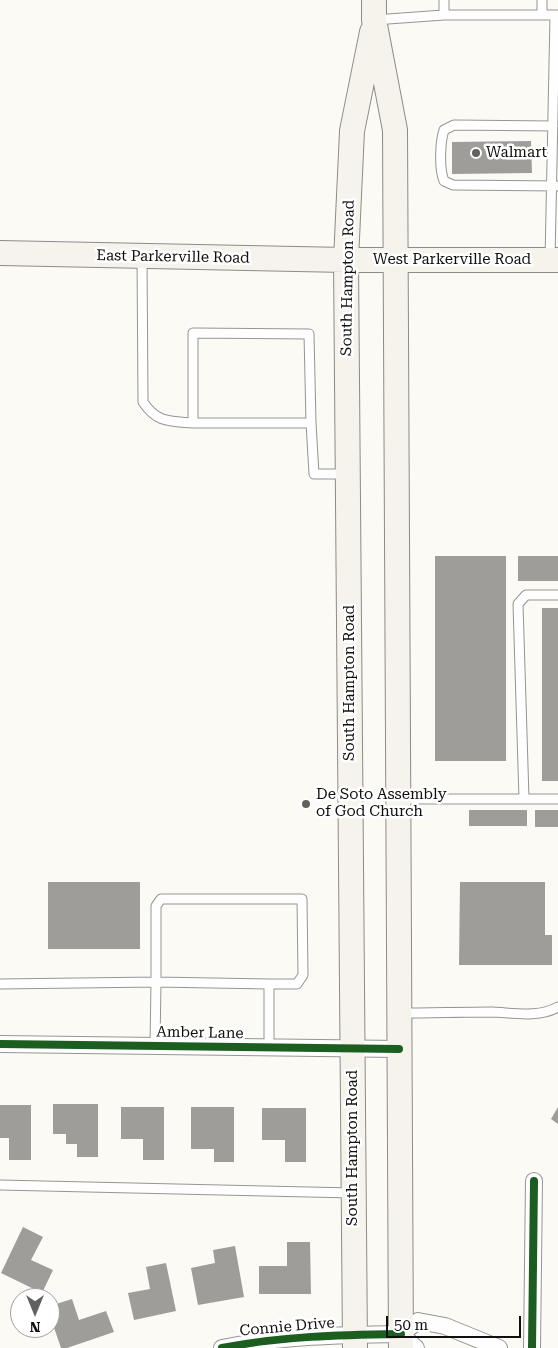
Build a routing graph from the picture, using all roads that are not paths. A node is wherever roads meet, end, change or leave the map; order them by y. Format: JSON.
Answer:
{"nodes":[{"id":1,"x":444,"y":0,"type":"edge"},
{"id":2,"x":542,"y":0,"type":"edge"},
{"id":3,"x":374,"y":10,"type":"edge"},
{"id":4,"x":444,"y":15,"type":"junction"},
{"id":5,"x":542,"y":15,"type":"junction"},
{"id":6,"x":556,"y":15,"type":"edge"},
{"id":7,"x":553,"y":126,"type":"junction"},
{"id":8,"x":555,"y":186,"type":"edge"},
{"id":9,"x":0,"y":253,"type":"edge"},
{"id":10,"x":142,"y":256,"type":"junction"},
{"id":11,"x":346,"y":260,"type":"junction"},
{"id":12,"x":395,"y":260,"type":"junction"},
{"id":13,"x":554,"y":260,"type":"edge"},
{"id":14,"x":193,"y":423,"type":"junction"},
{"id":15,"x":311,"y":423,"type":"junction"},
{"id":16,"x":348,"y":474,"type":"junction"},
{"id":17,"x":558,"y":595,"type":"edge"},
{"id":18,"x":398,"y":799,"type":"junction"},
{"id":19,"x":524,"y":799,"type":"junction"},
{"id":20,"x":558,"y":799,"type":"edge"},
{"id":21,"x":156,"y":982,"type":"junction"},
{"id":22,"x":0,"y":984,"type":"edge"},
{"id":23,"x":269,"y":984,"type":"junction"},
{"id":24,"x":558,"y":1008,"type":"edge"},
{"id":25,"x":399,"y":1013,"type":"junction"},
{"id":26,"x":0,"y":1044,"type":"edge"},
{"id":27,"x":155,"y":1046,"type":"junction"},
{"id":28,"x":269,"y":1047,"type":"junction"},
{"id":29,"x":352,"y":1048,"type":"junction"},
{"id":30,"x":399,"y":1049,"type":"junction"},
{"id":31,"x":534,"y":1181,"type":"dead end"},
{"id":32,"x":0,"y":1186,"type":"edge"},
{"id":33,"x":354,"y":1193,"type":"junction"},
{"id":34,"x":355,"y":1341,"type":"edge"},
{"id":35,"x":406,"y":1343,"type":"edge"},
{"id":36,"x":222,"y":1348,"type":"edge"},
{"id":37,"x":485,"y":1348,"type":"edge"},
{"id":38,"x":498,"y":1348,"type":"edge"},
{"id":39,"x":532,"y":1348,"type":"edge"}],
"edges":[{"from":1,"to":4,"type":"lane"},
{"from":2,"to":5,"type":"lane"},
{"from":3,"to":4,"type":"lane"},
{"from":3,"to":11,"type":"main road","name":"South Hampton Road"},
{"from":3,"to":12,"type":"main road"},
{"from":4,"to":5,"type":"lane"},
{"from":5,"to":6,"type":"lane"},
{"from":6,"to":7,"type":"lane"},
{"from":7,"to":8,"type":"lane"},
{"from":7,"to":8,"type":"lane"},
{"from":8,"to":13,"type":"lane"},
{"from":9,"to":10,"type":"main road","name":"East Parkerville Road"},
{"from":10,"to":11,"type":"main road","name":"East Parkerville Road"},
{"from":10,"to":14,"type":"lane"},
{"from":11,"to":12,"type":"main road","name":"West Parkerville Road"},
{"from":11,"to":16,"type":"main road","name":"South Hampton Road"},
{"from":12,"to":13,"type":"main road","name":"West Parkerville Road"},
{"from":12,"to":18,"type":"main road"},
{"from":14,"to":15,"type":"lane"},
{"from":14,"to":15,"type":"lane"},
{"from":15,"to":16,"type":"lane"},
{"from":16,"to":29,"type":"main road","name":"South Hampton Road"},
{"from":17,"to":19,"type":"lane"},
{"from":18,"to":19,"type":"lane"},
{"from":18,"to":25,"type":"main road"},
{"from":19,"to":20,"type":"lane"},
{"from":21,"to":22,"type":"lane"},
{"from":21,"to":23,"type":"lane"},
{"from":21,"to":23,"type":"lane"},
{"from":21,"to":27,"type":"lane"},
{"from":23,"to":28,"type":"lane"},
{"from":24,"to":25,"type":"lane"},
{"from":25,"to":30,"type":"main road"},
{"from":26,"to":27,"type":"street","name":"Amber Lane"},
{"from":27,"to":28,"type":"street","name":"Amber Lane"},
{"from":28,"to":29,"type":"street","name":"Amber Lane"},
{"from":29,"to":30,"type":"street","name":"Amber Lane"},
{"from":29,"to":33,"type":"main road","name":"South Hampton Road"},
{"from":30,"to":35,"type":"main road"},
{"from":31,"to":39,"type":"street"},
{"from":32,"to":33,"type":"lane"},
{"from":33,"to":34,"type":"main road","name":"South Hampton Road"},
{"from":34,"to":35,"type":"street","name":"Connie Drive"},
{"from":34,"to":36,"type":"street","name":"Connie Drive"},
{"from":35,"to":38,"type":"street"},
{"from":37,"to":38,"type":"street"}]}
